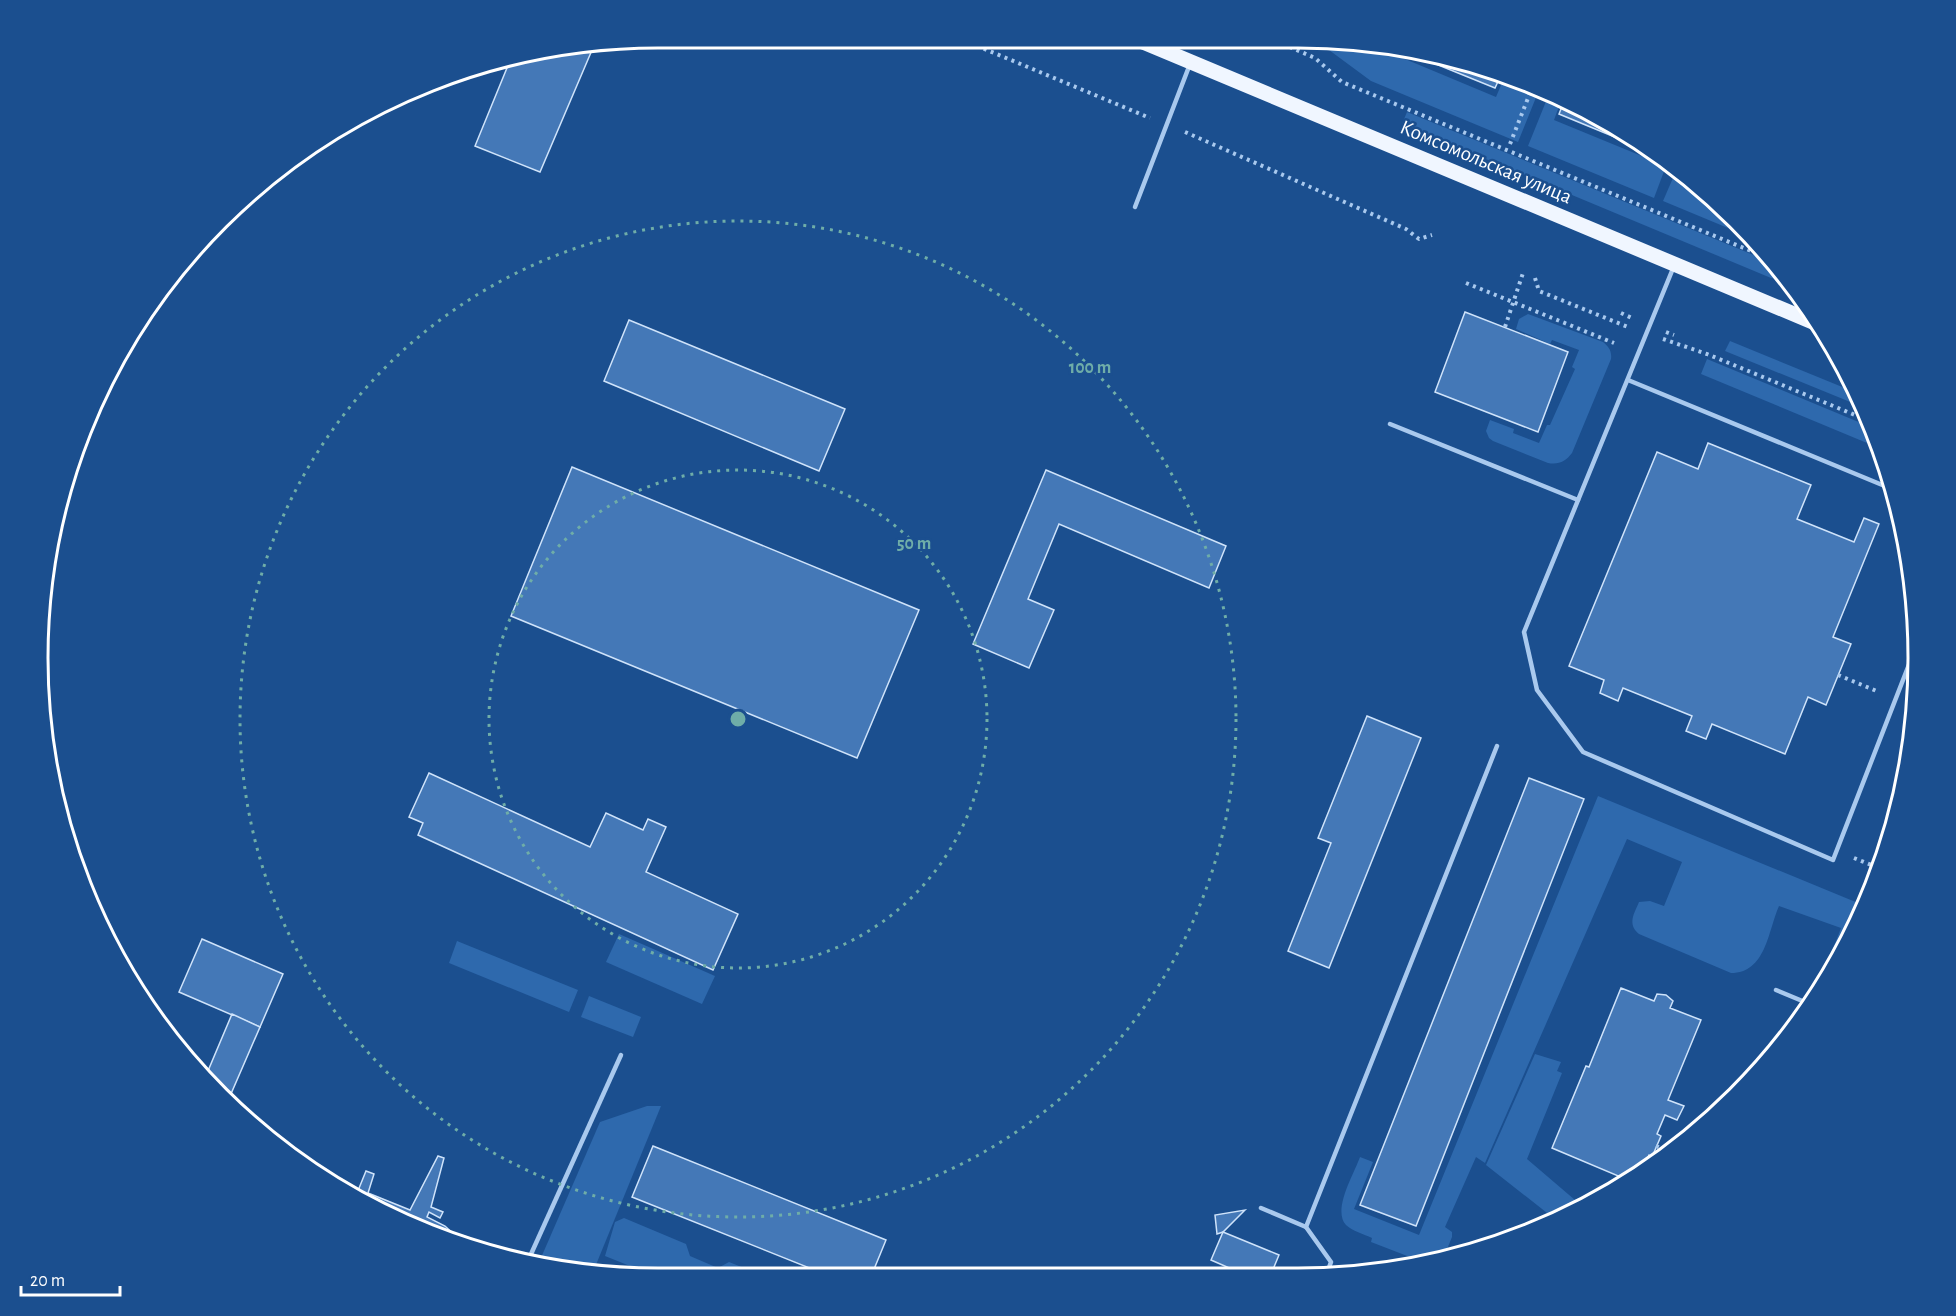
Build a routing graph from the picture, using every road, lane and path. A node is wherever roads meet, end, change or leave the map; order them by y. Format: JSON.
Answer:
{"nodes":[{"id":1,"x":982,"y":48,"type":"edge"},
{"id":2,"x":1158,"y":48,"type":"edge"},
{"id":3,"x":1292,"y":48,"type":"edge"},
{"id":4,"x":1191,"y":62,"type":"junction"},
{"id":5,"x":1530,"y":94,"type":"edge"},
{"id":6,"x":1150,"y":118,"type":"dead end"},
{"id":7,"x":1183,"y":132,"type":"dead end"},
{"id":8,"x":1510,"y":144,"type":"dead end"},
{"id":9,"x":1135,"y":207,"type":"dead end"},
{"id":10,"x":1432,"y":235,"type":"dead end"},
{"id":11,"x":1753,"y":252,"type":"edge"},
{"id":12,"x":1675,"y":263,"type":"junction"},
{"id":13,"x":1523,"y":273,"type":"dead end"},
{"id":14,"x":1535,"y":278,"type":"dead end"},
{"id":15,"x":1466,"y":283,"type":"dead end"},
{"id":16,"x":1513,"y":303,"type":"junction"},
{"id":17,"x":1804,"y":317,"type":"edge"},
{"id":18,"x":1505,"y":327,"type":"dead end"},
{"id":19,"x":1629,"y":328,"type":"dead end"},
{"id":20,"x":1663,"y":339,"type":"dead end"},
{"id":21,"x":1614,"y":343,"type":"dead end"},
{"id":22,"x":1628,"y":380,"type":"junction"},
{"id":23,"x":1858,"y":416,"type":"edge"},
{"id":24,"x":1390,"y":424,"type":"dead end"},
{"id":25,"x":1883,"y":485,"type":"edge"},
{"id":26,"x":1578,"y":500,"type":"junction"},
{"id":27,"x":1908,"y":668,"type":"edge"},
{"id":28,"x":1838,"y":675,"type":"dead end"},
{"id":29,"x":1874,"y":690,"type":"dead end"},
{"id":30,"x":1497,"y":746,"type":"dead end"},
{"id":31,"x":1867,"y":864,"type":"dead end"},
{"id":32,"x":1872,"y":865,"type":"edge"},
{"id":33,"x":1776,"y":990,"type":"dead end"},
{"id":34,"x":1802,"y":1001,"type":"edge"},
{"id":35,"x":621,"y":1055,"type":"dead end"},
{"id":36,"x":1656,"y":1146,"type":"dead end"},
{"id":37,"x":1661,"y":1148,"type":"edge"},
{"id":38,"x":1261,"y":1208,"type":"dead end"},
{"id":39,"x":1306,"y":1227,"type":"junction"},
{"id":40,"x":531,"y":1254,"type":"edge"},
{"id":41,"x":1329,"y":1267,"type":"edge"}],
"edges":[{"from":1,"to":6,"type":"path"},
{"from":2,"to":4,"type":"main road","name":"Комсомольская улица"},
{"from":3,"to":11,"type":"path"},
{"from":4,"to":9,"type":"lane"},
{"from":4,"to":12,"type":"main road","name":"Комсомольская улица"},
{"from":5,"to":8,"type":"path"},
{"from":7,"to":10,"type":"path"},
{"from":12,"to":17,"type":"main road","name":"Комсомольская улица"},
{"from":12,"to":22,"type":"lane"},
{"from":13,"to":16,"type":"path"},
{"from":14,"to":19,"type":"path"},
{"from":15,"to":16,"type":"path"},
{"from":16,"to":18,"type":"path"},
{"from":16,"to":21,"type":"path"},
{"from":20,"to":23,"type":"path"},
{"from":22,"to":25,"type":"lane"},
{"from":22,"to":26,"type":"lane"},
{"from":24,"to":26,"type":"lane"},
{"from":26,"to":27,"type":"lane"},
{"from":28,"to":29,"type":"path"},
{"from":30,"to":39,"type":"lane"},
{"from":31,"to":32,"type":"path"},
{"from":33,"to":34,"type":"lane"},
{"from":35,"to":40,"type":"lane"},
{"from":36,"to":37,"type":"path"},
{"from":38,"to":39,"type":"lane"},
{"from":39,"to":41,"type":"lane"}]}
